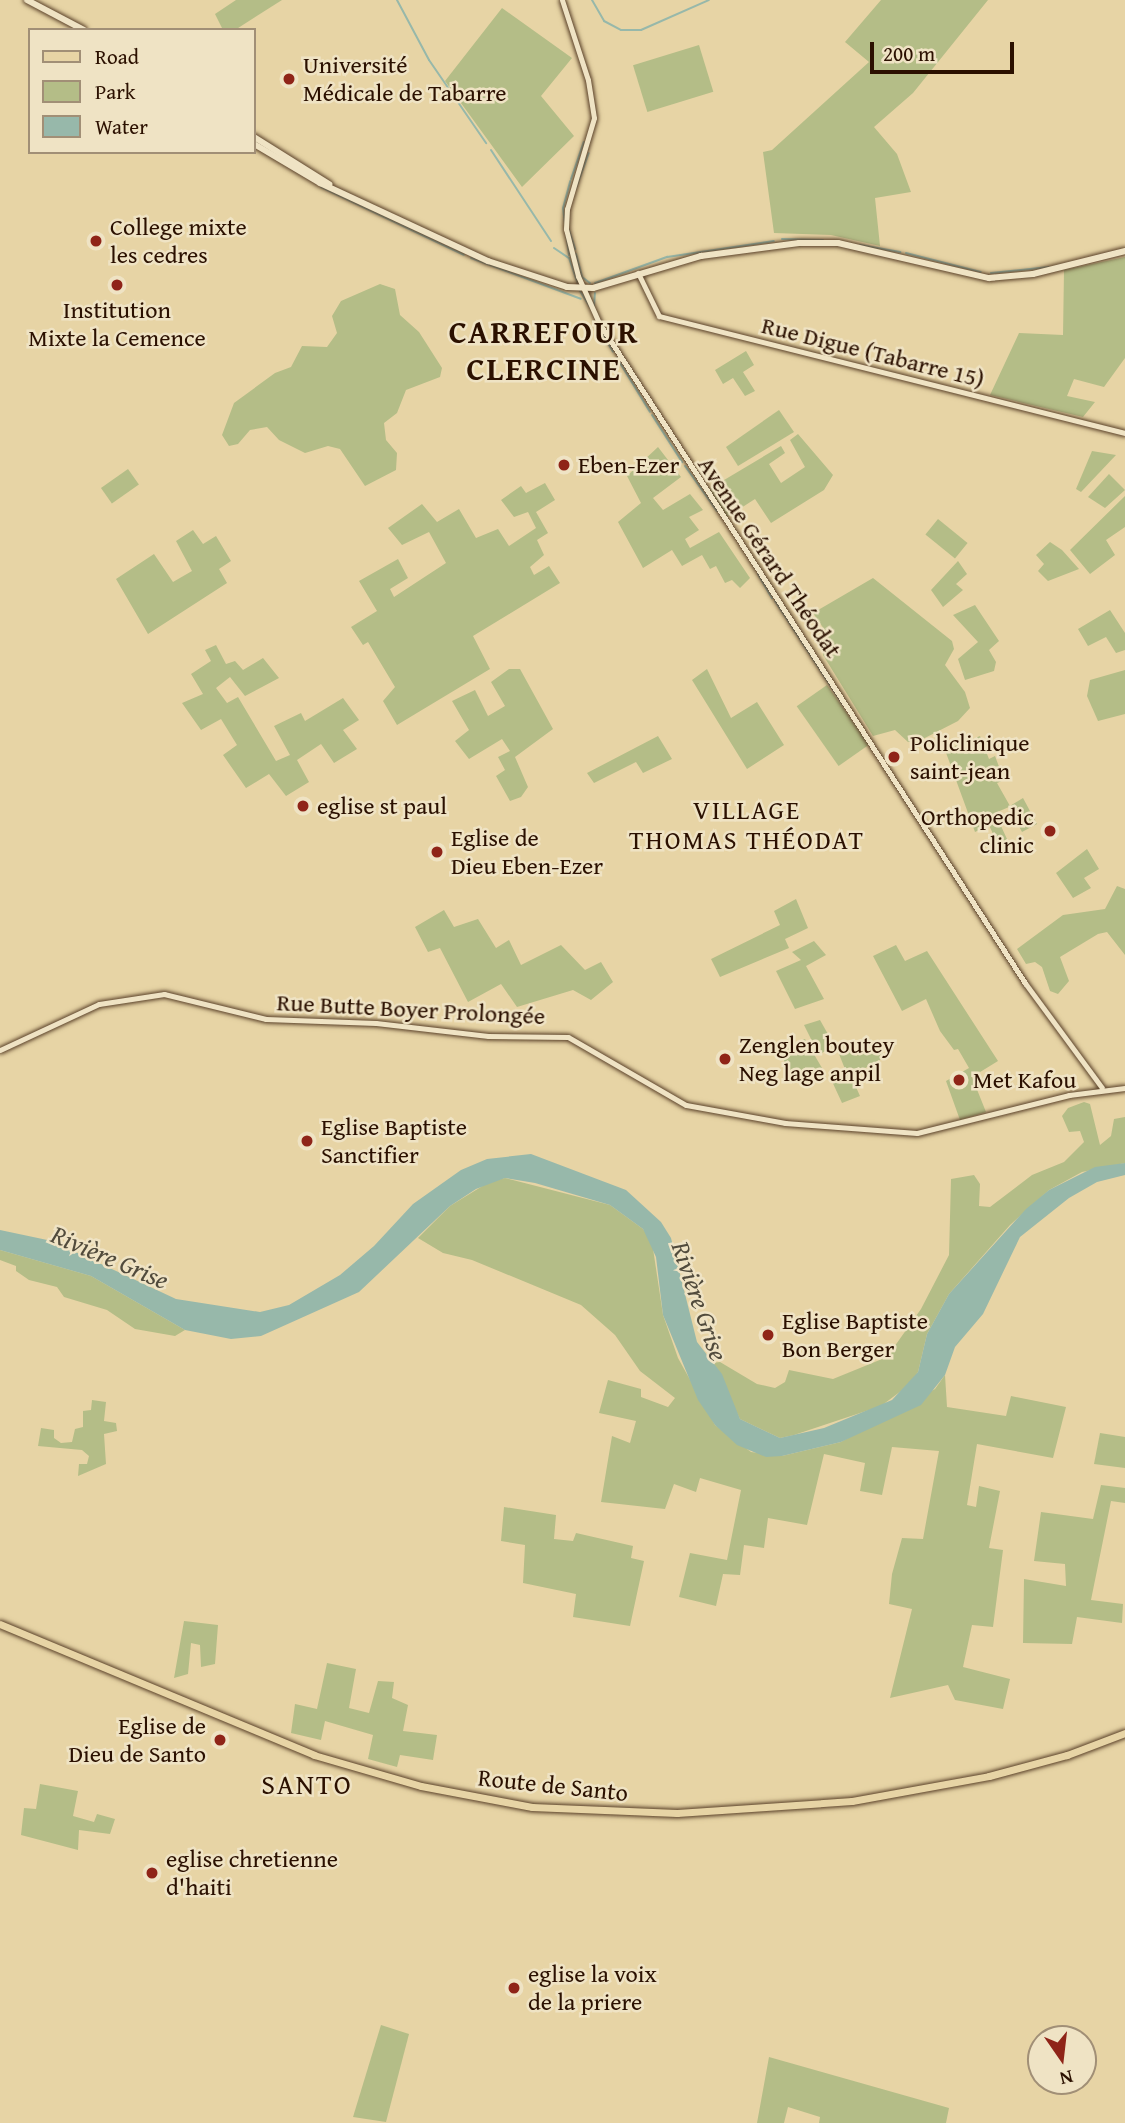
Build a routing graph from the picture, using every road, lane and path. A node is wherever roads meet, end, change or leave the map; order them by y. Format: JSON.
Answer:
{"nodes":[{"id":1,"x":27,"y":0,"type":"edge"},
{"id":2,"x":562,"y":0,"type":"edge"},
{"id":3,"x":80,"y":28,"type":"edge"},
{"id":4,"x":256,"y":137,"type":"edge"},
{"id":5,"x":256,"y":145,"type":"edge"},
{"id":6,"x":328,"y":184,"type":"junction"},
{"id":7,"x":1125,"y":251,"type":"edge"},
{"id":8,"x":638,"y":272,"type":"junction"},
{"id":9,"x":587,"y":289,"type":"junction"},
{"id":10,"x":1125,"y":433,"type":"edge"},
{"id":11,"x":0,"y":1050,"type":"edge"},
{"id":12,"x":1102,"y":1088,"type":"junction"},
{"id":13,"x":1125,"y":1088,"type":"edge"},
{"id":14,"x":0,"y":1623,"type":"edge"},
{"id":15,"x":1125,"y":1733,"type":"edge"}],
"edges":[{"from":1,"to":3,"type":"main road"},
{"from":2,"to":9,"type":"street","name":"Avenue Gérard Théodat"},
{"from":4,"to":6,"type":"main road"},
{"from":5,"to":6,"type":"main road"},
{"from":6,"to":9,"type":"main road"},
{"from":7,"to":8,"type":"main road"},
{"from":8,"to":9,"type":"main road"},
{"from":8,"to":10,"type":"street","name":"Rue Digue (Tabarre 15)"},
{"from":9,"to":12,"type":"street","name":"Avenue Gérard Théodat"},
{"from":11,"to":12,"type":"street","name":"Rue Butte Boyer Prolongée"},
{"from":12,"to":13,"type":"street","name":"Rue Butte Boyer Prolongée"},
{"from":14,"to":15,"type":"main road","name":"Route de Santo"}]}
